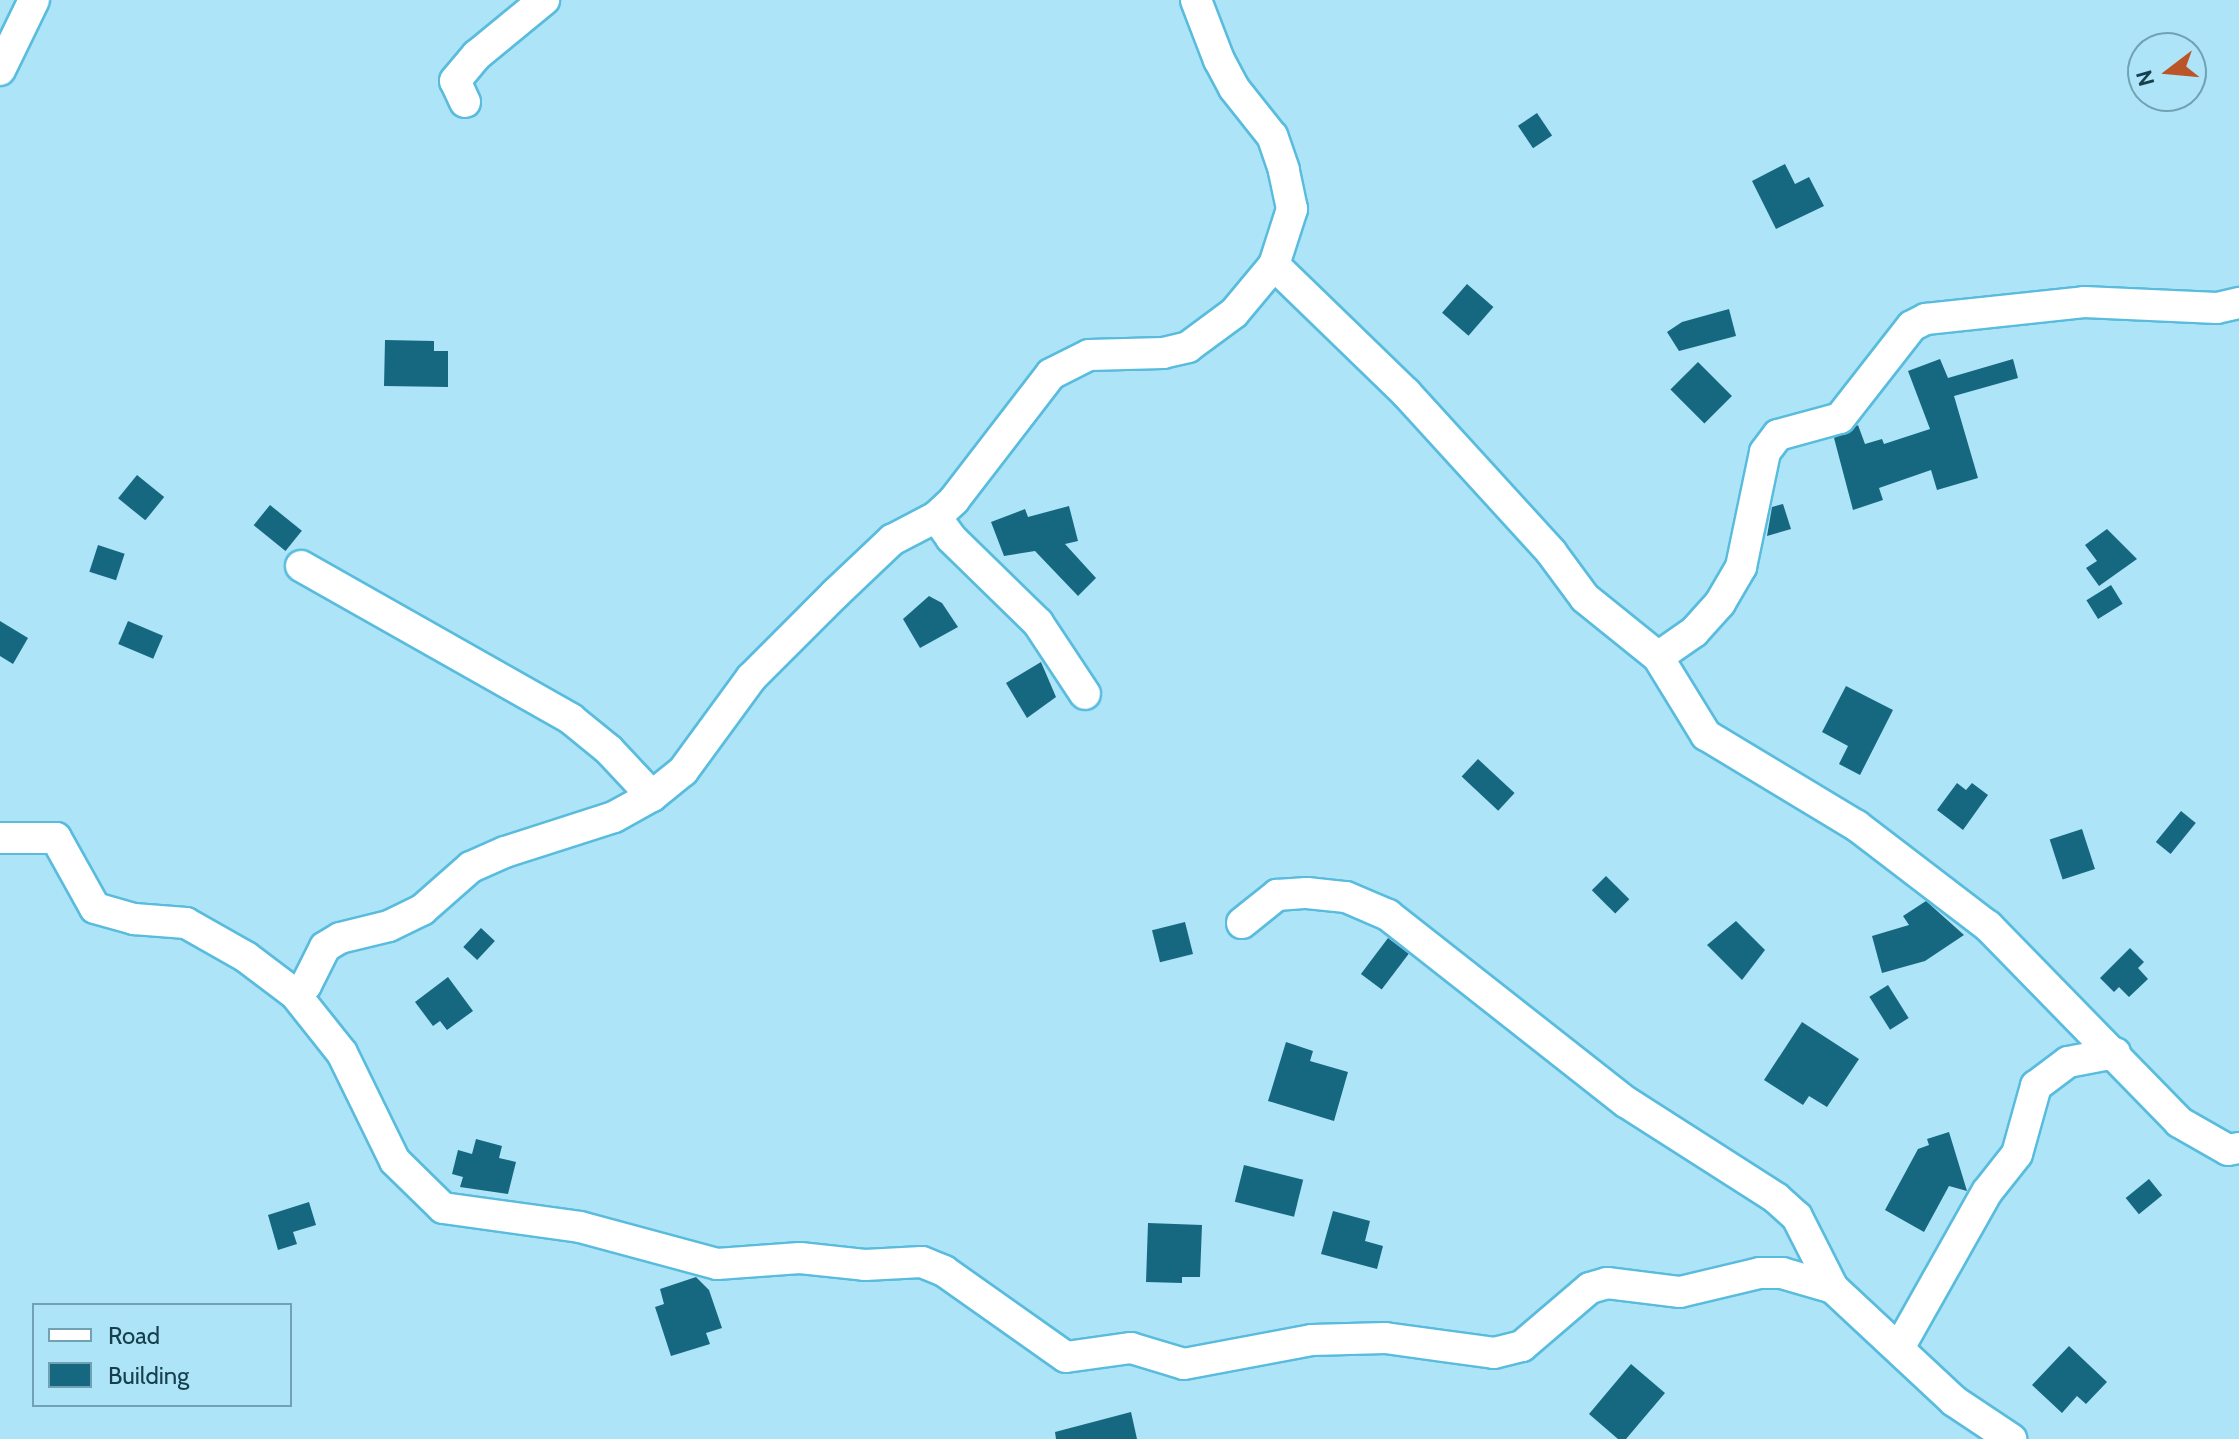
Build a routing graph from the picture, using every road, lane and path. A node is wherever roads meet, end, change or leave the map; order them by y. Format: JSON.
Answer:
{"nodes":[{"id":1,"x":34,"y":0,"type":"edge"},
{"id":2,"x":544,"y":0,"type":"edge"},
{"id":3,"x":1196,"y":0,"type":"edge"},
{"id":4,"x":0,"y":70,"type":"edge"},
{"id":5,"x":465,"y":102,"type":"dead end"},
{"id":6,"x":1274,"y":265,"type":"junction"},
{"id":7,"x":2239,"y":303,"type":"edge"},
{"id":8,"x":936,"y":517,"type":"junction"},
{"id":9,"x":301,"y":566,"type":"dead end"},
{"id":10,"x":1658,"y":657,"type":"junction"},
{"id":11,"x":1085,"y":694,"type":"dead end"},
{"id":12,"x":652,"y":796,"type":"junction"},
{"id":13,"x":0,"y":838,"type":"edge"},
{"id":14,"x":1242,"y":923,"type":"dead end"},
{"id":15,"x":295,"y":994,"type":"junction"},
{"id":16,"x":2115,"y":1053,"type":"junction"},
{"id":17,"x":2239,"y":1148,"type":"edge"},
{"id":18,"x":1833,"y":1288,"type":"junction"},
{"id":19,"x":1899,"y":1348,"type":"junction"},
{"id":20,"x":2011,"y":1439,"type":"edge"}],
"edges":[{"from":1,"to":4,"type":"street"},
{"from":2,"to":5,"type":"street"},
{"from":3,"to":6,"type":"street"},
{"from":6,"to":8,"type":"street"},
{"from":6,"to":10,"type":"street"},
{"from":7,"to":10,"type":"street"},
{"from":8,"to":11,"type":"street"},
{"from":8,"to":12,"type":"street"},
{"from":9,"to":12,"type":"street"},
{"from":10,"to":16,"type":"street"},
{"from":12,"to":15,"type":"street"},
{"from":13,"to":15,"type":"street"},
{"from":14,"to":18,"type":"street"},
{"from":15,"to":18,"type":"street"},
{"from":16,"to":17,"type":"street"},
{"from":16,"to":19,"type":"street"},
{"from":18,"to":19,"type":"street"},
{"from":19,"to":20,"type":"street"}]}
